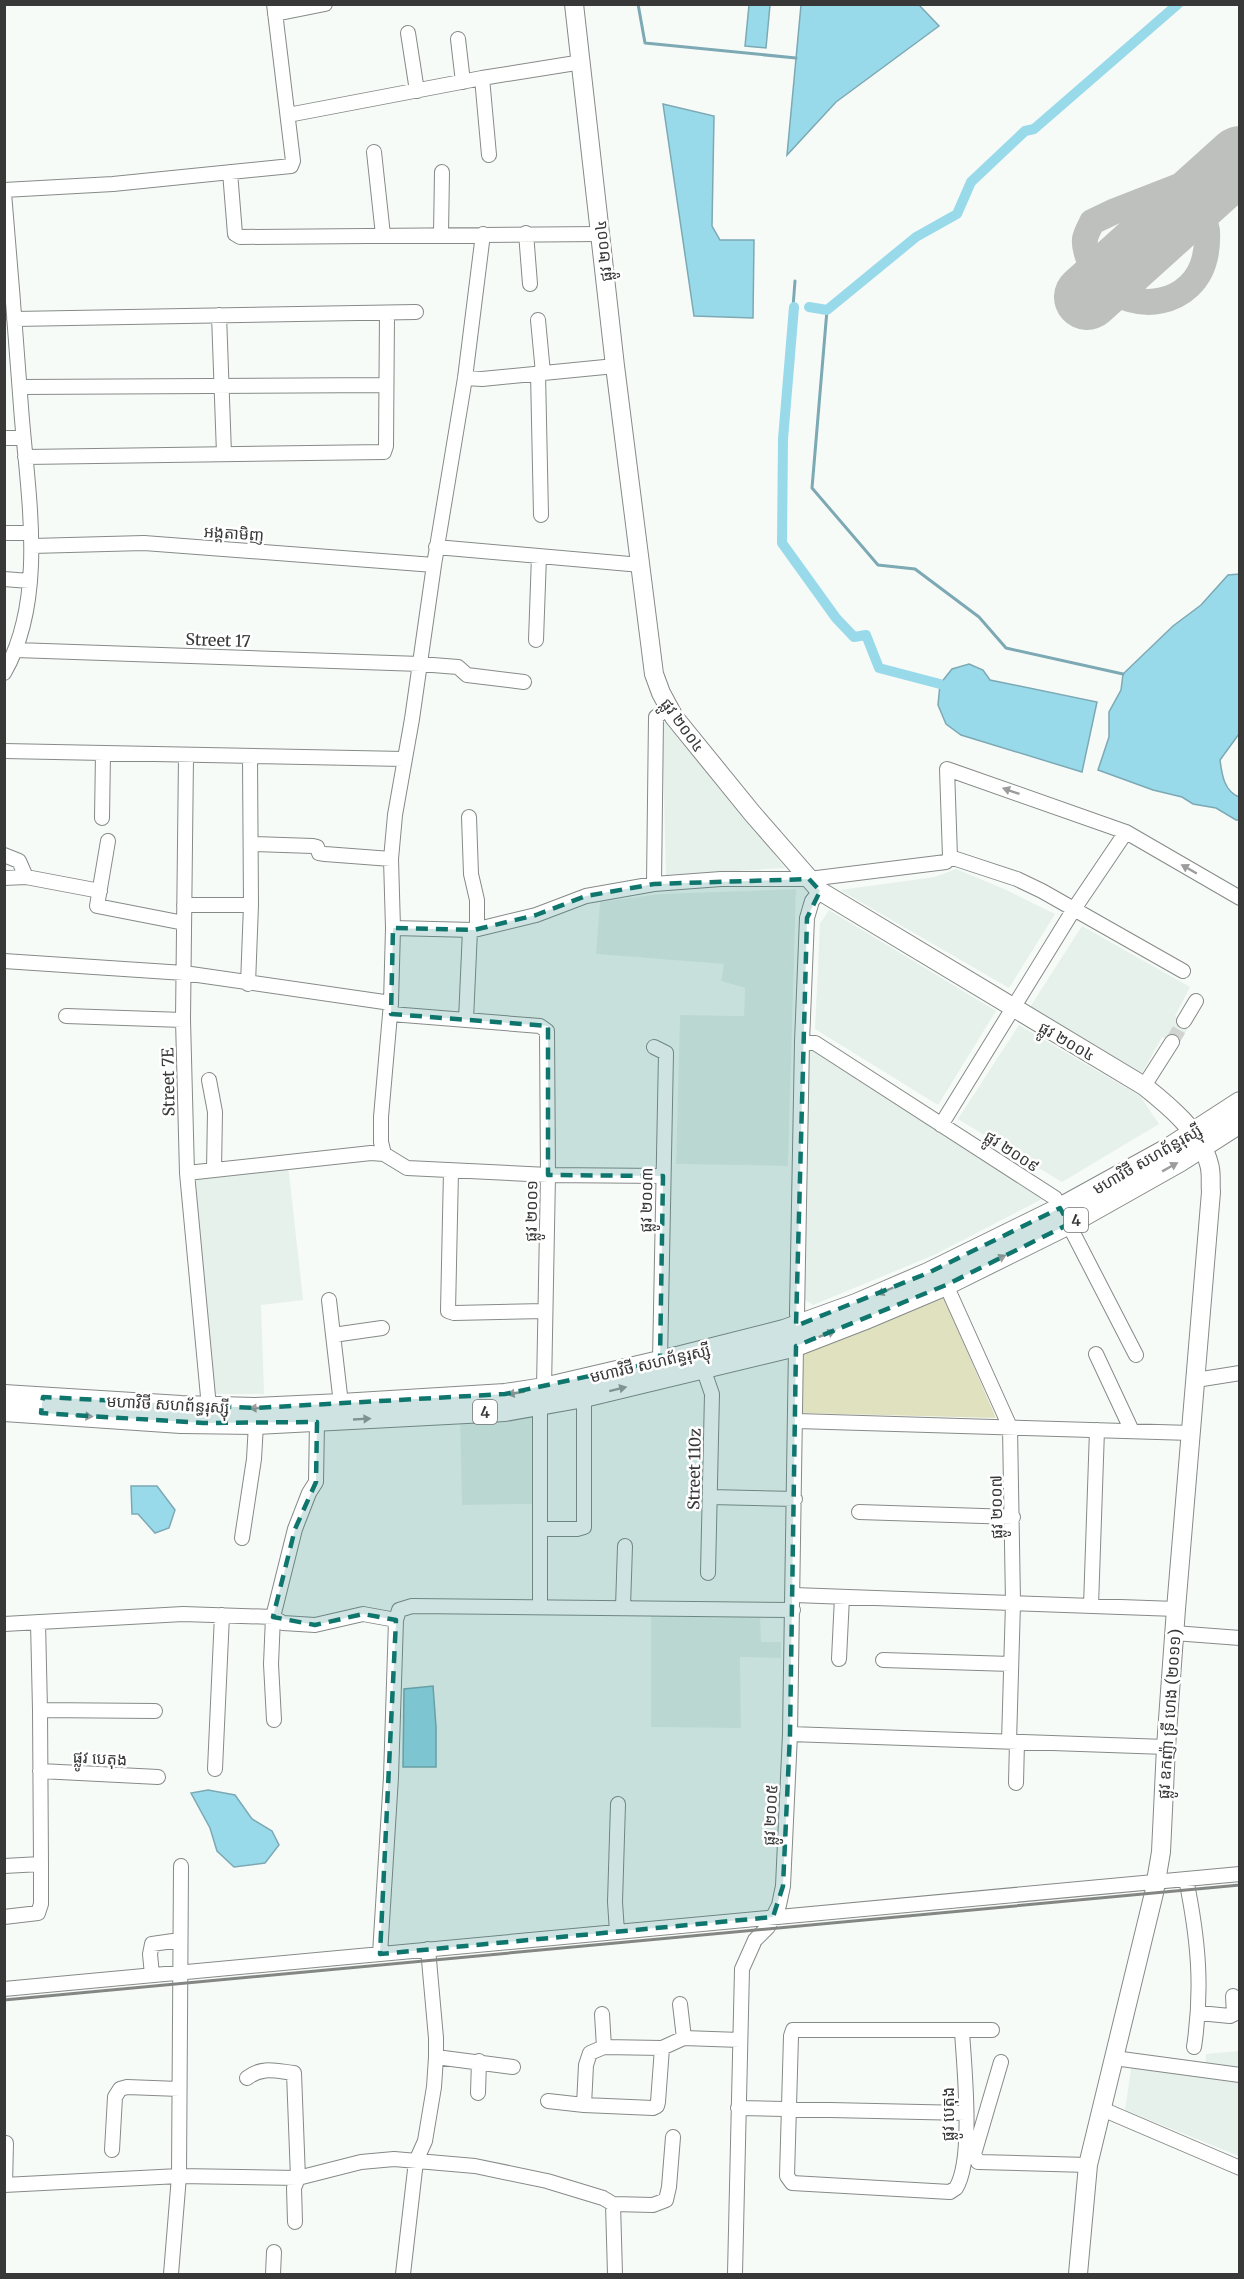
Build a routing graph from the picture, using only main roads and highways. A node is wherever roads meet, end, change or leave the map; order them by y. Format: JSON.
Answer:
{"nodes":[{"id":1,"x":574,"y":4,"type":"edge"},
{"id":2,"x":1239,"y":1102,"type":"edge"},
{"id":3,"x":1239,"y":1123,"type":"edge"},
{"id":4,"x":1197,"y":1141,"type":"junction"},
{"id":5,"x":1065,"y":1216,"type":"junction"},
{"id":6,"x":4,"y":1395,"type":"edge"},
{"id":7,"x":542,"y":1397,"type":"junction"},
{"id":8,"x":42,"y":1405,"type":"junction"},
{"id":9,"x":4,"y":1411,"type":"edge"},
{"id":10,"x":284,"y":1415,"type":"junction"},
{"id":11,"x":1078,"y":2274,"type":"edge"}],
"edges":[{"from":1,"to":4,"type":"main road","name":"ផ្លូវ ២០០៤"},
{"from":2,"to":4,"type":"highway","name":"មហាវិថី សហព័ន្ធរុស្ស៊ី","number":"4"},
{"from":3,"to":4,"type":"highway","name":"មហាវិថី សហព័ន្ធរុស្ស៊ី","number":"4"},
{"from":4,"to":5,"type":"highway","name":"មហាវិថី សហព័ន្ធរុស្ស៊ី","number":"4"},
{"from":4,"to":11,"type":"main road","name":"ផ្លូវ ឧកញ៉ា ទ្រី ហេង (២០១១)"},
{"from":5,"to":7,"type":"highway","name":"មហាវិថី សហព័ន្ធរុស្ស៊ី","number":"4","one_way":true},
{"from":7,"to":5,"type":"highway","name":"មហាវិថី សហព័ន្ធរុស្ស៊ី","number":"4","one_way":true},
{"from":6,"to":8,"type":"highway","name":"មហាវិថី សហព័ន្ធរុស្ស៊ី","number":"4"},
{"from":7,"to":10,"type":"highway","name":"មហាវិថី សហព័ន្ធរុស្ស៊ី","number":"4","one_way":true},
{"from":10,"to":7,"type":"highway","name":"មហាវិថី សហព័ន្ធរុស្ស៊ី","number":"4","one_way":true},
{"from":8,"to":9,"type":"highway","name":"មហាវិថី សហព័ន្ធរុស្ស៊ី","number":"4"},
{"from":10,"to":8,"type":"highway","name":"មហាវិថី សហព័ន្ធរុស្ស៊ី","number":"4","one_way":true},
{"from":8,"to":10,"type":"highway","name":"មហាវិថី សហព័ន្ធរុស្ស៊ី","number":"4","one_way":true}]}
